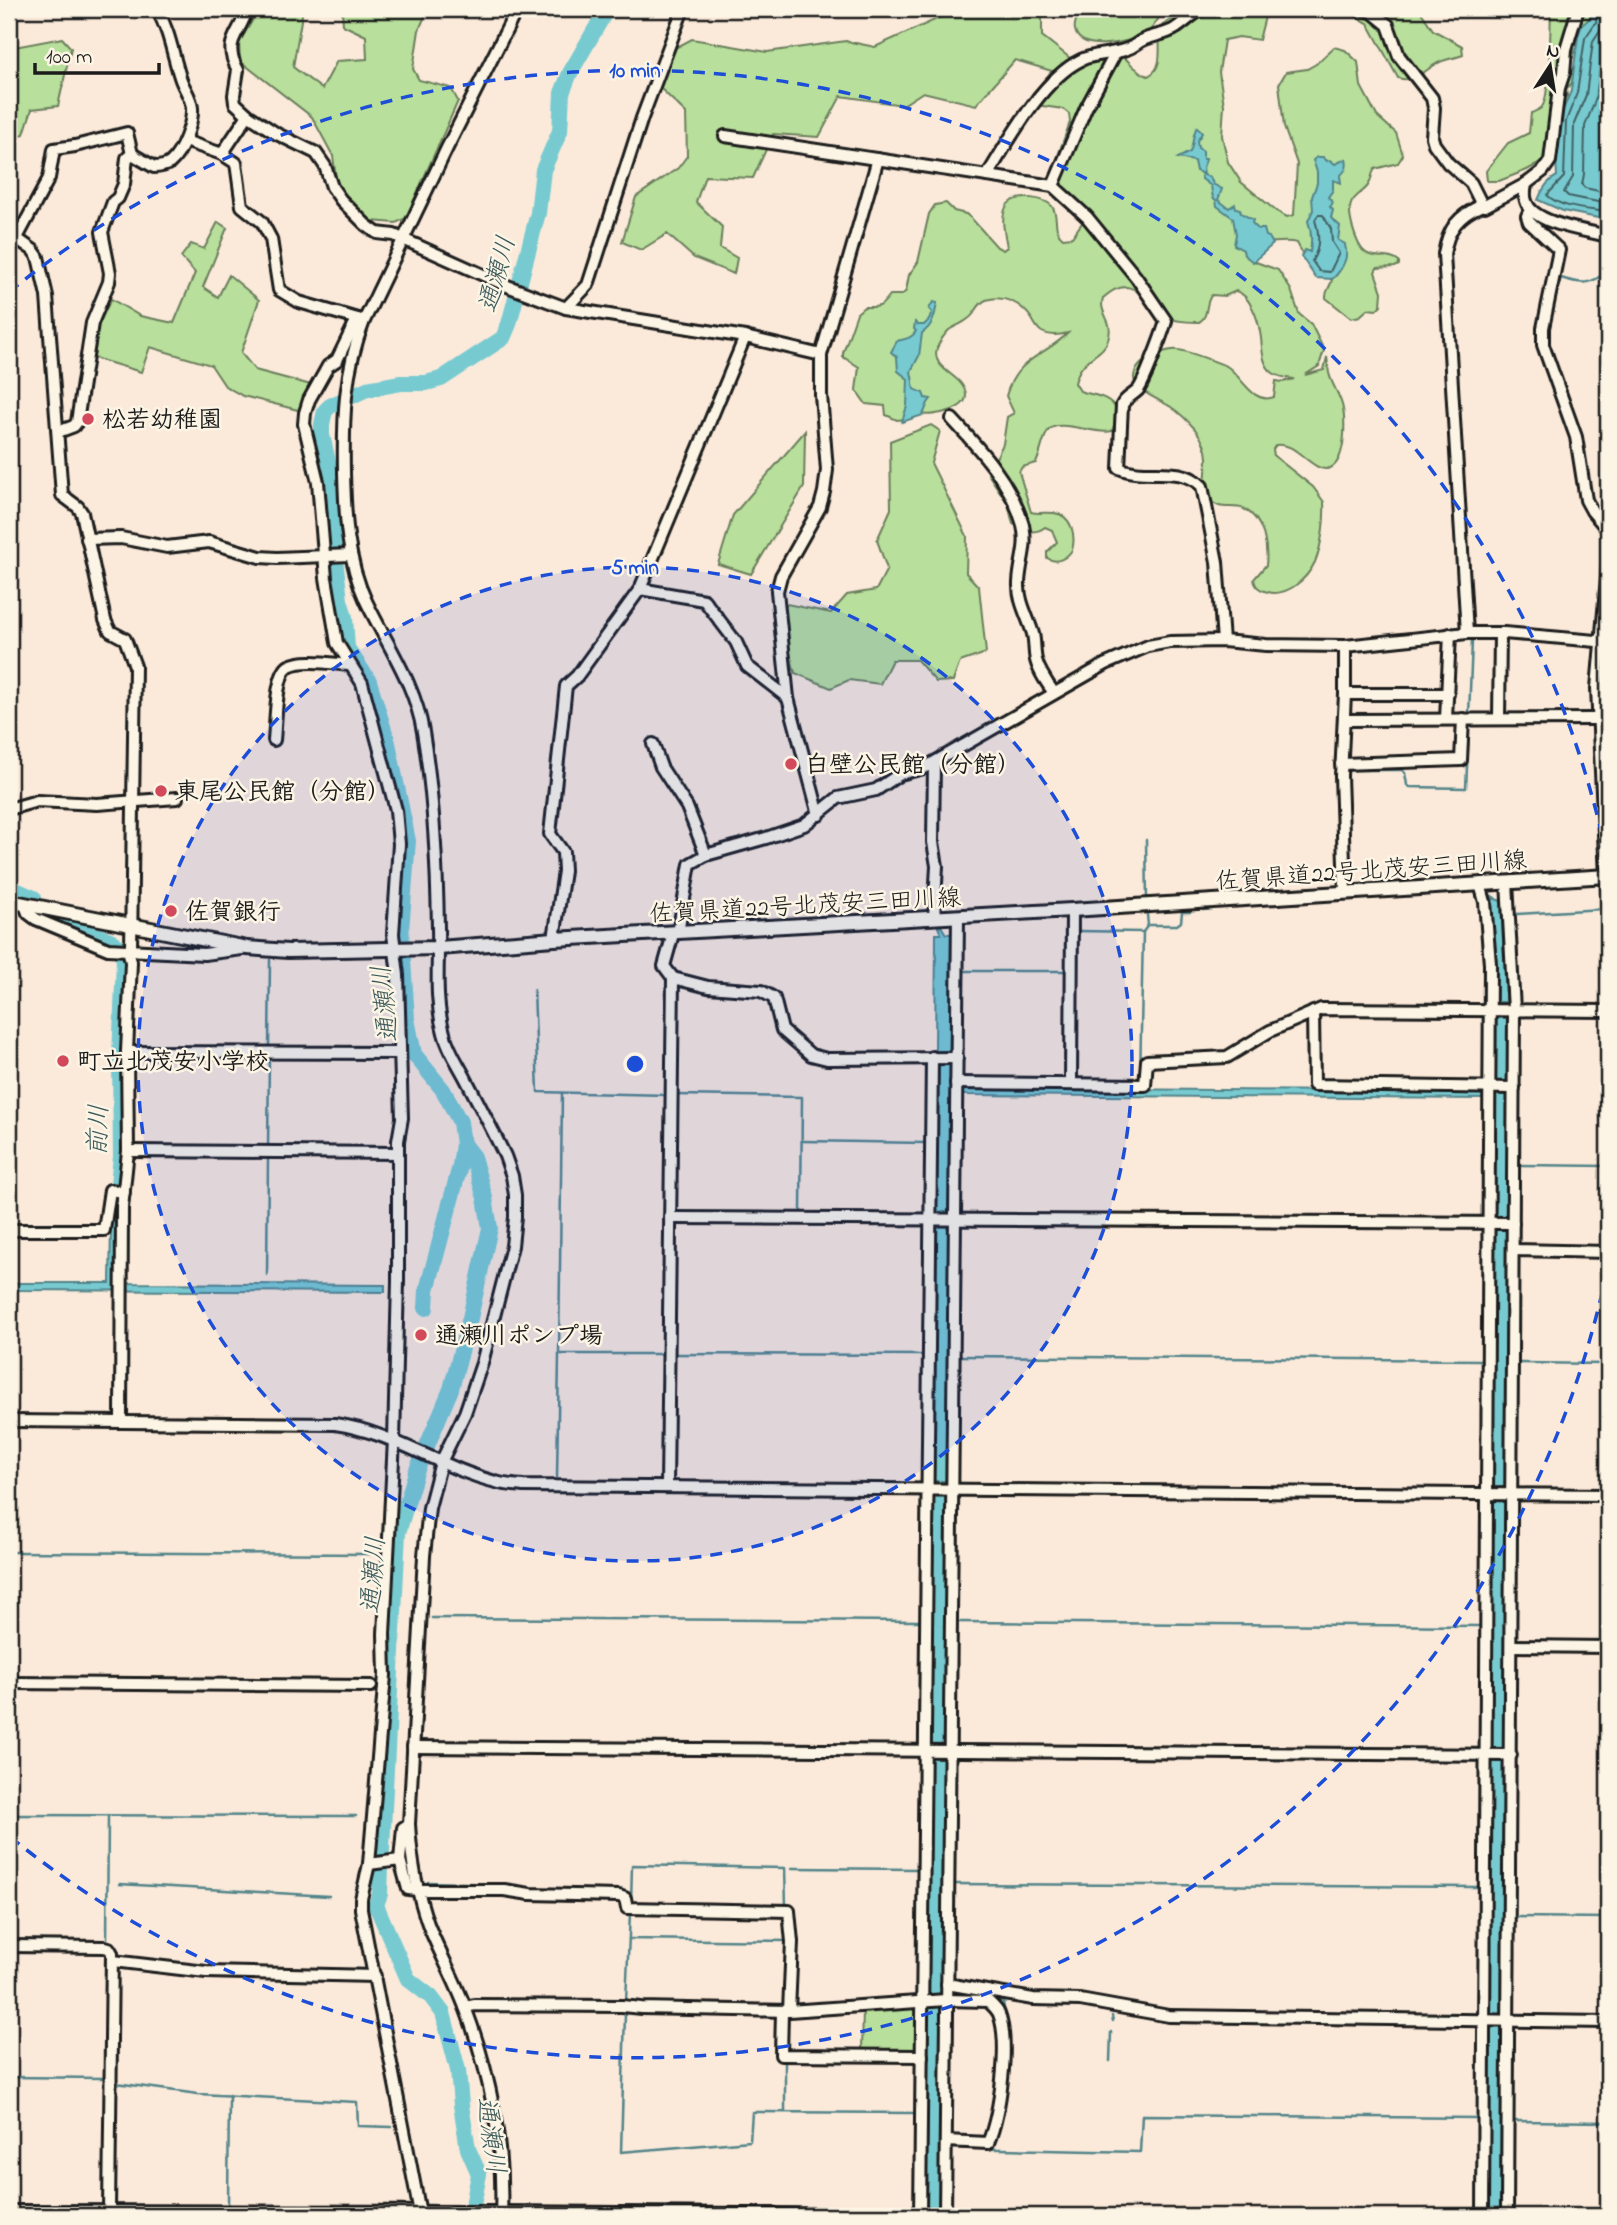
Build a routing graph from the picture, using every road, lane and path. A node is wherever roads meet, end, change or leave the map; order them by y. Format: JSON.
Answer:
{"nodes":[{"id":1,"x":157,"y":9,"type":"edge"},
{"id":2,"x":247,"y":9,"type":"edge"},
{"id":3,"x":517,"y":9,"type":"edge"},
{"id":4,"x":683,"y":9,"type":"edge"},
{"id":5,"x":1202,"y":9,"type":"edge"},
{"id":6,"x":1362,"y":9,"type":"edge"},
{"id":7,"x":1578,"y":9,"type":"edge"},
{"id":8,"x":1115,"y":54,"type":"junction"},
{"id":9,"x":248,"y":115,"type":"junction"},
{"id":10,"x":725,"y":136,"type":"dead end"},
{"id":11,"x":184,"y":141,"type":"junction"},
{"id":12,"x":132,"y":154,"type":"junction"},
{"id":13,"x":222,"y":154,"type":"junction"},
{"id":14,"x":878,"y":159,"type":"junction"},
{"id":15,"x":987,"y":176,"type":"junction"},
{"id":16,"x":1525,"y":184,"type":"junction"},
{"id":17,"x":1053,"y":187,"type":"junction"},
{"id":18,"x":1482,"y":205,"type":"junction"},
{"id":19,"x":1530,"y":209,"type":"junction"},
{"id":20,"x":13,"y":236,"type":"edge"},
{"id":21,"x":1608,"y":236,"type":"edge"},
{"id":22,"x":403,"y":241,"type":"junction"},
{"id":23,"x":566,"y":308,"type":"junction"},
{"id":24,"x":361,"y":320,"type":"junction"},
{"id":25,"x":745,"y":337,"type":"junction"},
{"id":26,"x":821,"y":355,"type":"junction"},
{"id":27,"x":952,"y":419,"type":"dead end"},
{"id":28,"x":58,"y":432,"type":"junction"},
{"id":29,"x":1608,"y":530,"type":"edge"},
{"id":30,"x":87,"y":539,"type":"junction"},
{"id":31,"x":351,"y":555,"type":"junction"},
{"id":32,"x":324,"y":556,"type":"junction"},
{"id":33,"x":1608,"y":567,"type":"edge"},
{"id":34,"x":640,"y":589,"type":"junction"},
{"id":35,"x":1467,"y":633,"type":"junction"},
{"id":36,"x":1500,"y":633,"type":"junction"},
{"id":37,"x":1450,"y":634,"type":"junction"},
{"id":38,"x":1223,"y":640,"type":"junction"},
{"id":39,"x":1605,"y":642,"type":"edge"},
{"id":40,"x":1345,"y":646,"type":"junction"},
{"id":41,"x":350,"y":665,"type":"junction"},
{"id":42,"x":1054,"y":693,"type":"junction"},
{"id":43,"x":1345,"y":694,"type":"junction"},
{"id":44,"x":1448,"y":694,"type":"junction"},
{"id":45,"x":788,"y":698,"type":"junction"},
{"id":46,"x":1447,"y":719,"type":"junction"},
{"id":47,"x":1463,"y":719,"type":"junction"},
{"id":48,"x":1499,"y":719,"type":"junction"},
{"id":49,"x":1598,"y":719,"type":"junction"},
{"id":50,"x":1344,"y":720,"type":"junction"},
{"id":51,"x":274,"y":740,"type":"dead end"},
{"id":52,"x":653,"y":744,"type":"dead end"},
{"id":53,"x":934,"y":763,"type":"junction"},
{"id":54,"x":1341,"y":764,"type":"junction"},
{"id":55,"x":177,"y":798,"type":"dead end"},
{"id":56,"x":133,"y":800,"type":"junction"},
{"id":57,"x":9,"y":809,"type":"edge"},
{"id":58,"x":819,"y":815,"type":"junction"},
{"id":59,"x":706,"y":855,"type":"junction"},
{"id":60,"x":1607,"y":876,"type":"edge"},
{"id":61,"x":1507,"y":882,"type":"junction"},
{"id":62,"x":1480,"y":884,"type":"junction"},
{"id":63,"x":1345,"y":892,"type":"junction"},
{"id":64,"x":1608,"y":895,"type":"edge"},
{"id":65,"x":9,"y":901,"type":"edge"},
{"id":66,"x":25,"y":905,"type":"junction"},
{"id":67,"x":1072,"y":910,"type":"junction"},
{"id":68,"x":934,"y":917,"type":"junction"},
{"id":69,"x":958,"y":917,"type":"junction"},
{"id":70,"x":132,"y":926,"type":"junction"},
{"id":71,"x":675,"y":933,"type":"junction"},
{"id":72,"x":554,"y":939,"type":"junction"},
{"id":73,"x":393,"y":947,"type":"junction"},
{"id":74,"x":247,"y":948,"type":"junction"},
{"id":75,"x":439,"y":948,"type":"junction"},
{"id":76,"x":125,"y":950,"type":"junction"},
{"id":77,"x":673,"y":978,"type":"junction"},
{"id":78,"x":1490,"y":1010,"type":"junction"},
{"id":79,"x":1514,"y":1010,"type":"junction"},
{"id":80,"x":1608,"y":1011,"type":"edge"},
{"id":81,"x":1313,"y":1012,"type":"junction"},
{"id":82,"x":127,"y":1052,"type":"junction"},
{"id":83,"x":400,"y":1053,"type":"junction"},
{"id":84,"x":943,"y":1058,"type":"junction"},
{"id":85,"x":956,"y":1083,"type":"junction"},
{"id":86,"x":1071,"y":1084,"type":"junction"},
{"id":87,"x":1489,"y":1087,"type":"junction"},
{"id":88,"x":1514,"y":1088,"type":"junction"},
{"id":89,"x":128,"y":1151,"type":"junction"},
{"id":90,"x":398,"y":1153,"type":"junction"},
{"id":91,"x":120,"y":1191,"type":"junction"},
{"id":92,"x":670,"y":1218,"type":"junction"},
{"id":93,"x":942,"y":1219,"type":"junction"},
{"id":94,"x":1489,"y":1223,"type":"junction"},
{"id":95,"x":1513,"y":1223,"type":"junction"},
{"id":96,"x":9,"y":1230,"type":"edge"},
{"id":97,"x":1513,"y":1250,"type":"junction"},
{"id":98,"x":1608,"y":1252,"type":"edge"},
{"id":99,"x":9,"y":1421,"type":"edge"},
{"id":100,"x":121,"y":1422,"type":"junction"},
{"id":101,"x":394,"y":1440,"type":"junction"},
{"id":102,"x":438,"y":1460,"type":"junction"},
{"id":103,"x":667,"y":1487,"type":"junction"},
{"id":104,"x":940,"y":1489,"type":"junction"},
{"id":105,"x":1499,"y":1493,"type":"junction"},
{"id":106,"x":1608,"y":1495,"type":"edge"},
{"id":107,"x":1511,"y":1646,"type":"junction"},
{"id":108,"x":1608,"y":1647,"type":"edge"},
{"id":109,"x":9,"y":1683,"type":"edge"},
{"id":110,"x":371,"y":1686,"type":"dead end"},
{"id":111,"x":413,"y":1747,"type":"junction"},
{"id":112,"x":937,"y":1752,"type":"junction"},
{"id":113,"x":1497,"y":1755,"type":"junction"},
{"id":114,"x":409,"y":1824,"type":"junction"},
{"id":115,"x":399,"y":1860,"type":"junction"},
{"id":116,"x":371,"y":1863,"type":"junction"},
{"id":117,"x":418,"y":1891,"type":"junction"},
{"id":118,"x":9,"y":1946,"type":"edge"},
{"id":119,"x":113,"y":1961,"type":"junction"},
{"id":120,"x":375,"y":1976,"type":"junction"},
{"id":121,"x":947,"y":1984,"type":"junction"},
{"id":122,"x":934,"y":2001,"type":"junction"},
{"id":123,"x":465,"y":2007,"type":"junction"},
{"id":124,"x":786,"y":2011,"type":"junction"},
{"id":125,"x":1496,"y":2019,"type":"junction"},
{"id":126,"x":1608,"y":2022,"type":"edge"},
{"id":127,"x":922,"y":2056,"type":"junction"},
{"id":128,"x":946,"y":2141,"type":"junction"},
{"id":129,"x":9,"y":2211,"type":"edge"},
{"id":130,"x":109,"y":2211,"type":"junction"},
{"id":131,"x":420,"y":2213,"type":"junction"},
{"id":132,"x":233,"y":2214,"type":"edge"},
{"id":133,"x":501,"y":2214,"type":"edge"},
{"id":134,"x":921,"y":2216,"type":"edge"},
{"id":135,"x":944,"y":2216,"type":"edge"},
{"id":136,"x":991,"y":2216,"type":"edge"},
{"id":137,"x":1483,"y":2216,"type":"edge"},
{"id":138,"x":1507,"y":2216,"type":"edge"}],
"edges":[{"from":1,"to":11,"type":"street"},
{"from":2,"to":9,"type":"street"},
{"from":3,"to":22,"type":"street"},
{"from":4,"to":23,"type":"street"},
{"from":5,"to":8,"type":"street"},
{"from":6,"to":18,"type":"street"},
{"from":7,"to":16,"type":"street"},
{"from":8,"to":15,"type":"street"},
{"from":8,"to":17,"type":"street"},
{"from":9,"to":13,"type":"street"},
{"from":9,"to":22,"type":"street"},
{"from":10,"to":14,"type":"street"},
{"from":11,"to":12,"type":"street"},
{"from":11,"to":13,"type":"street"},
{"from":12,"to":20,"type":"street"},
{"from":12,"to":28,"type":"street"},
{"from":13,"to":24,"type":"street"},
{"from":14,"to":15,"type":"street"},
{"from":14,"to":26,"type":"street"},
{"from":15,"to":17,"type":"street"},
{"from":16,"to":18,"type":"street"},
{"from":16,"to":19,"type":"street"},
{"from":17,"to":38,"type":"street"},
{"from":18,"to":35,"type":"street"},
{"from":19,"to":21,"type":"street"},
{"from":19,"to":29,"type":"street"},
{"from":20,"to":28,"type":"street"},
{"from":22,"to":23,"type":"street"},
{"from":22,"to":24,"type":"street"},
{"from":23,"to":25,"type":"street"},
{"from":24,"to":31,"type":"street"},
{"from":24,"to":32,"type":"street"},
{"from":25,"to":26,"type":"street"},
{"from":25,"to":34,"type":"street"},
{"from":26,"to":45,"type":"street"},
{"from":27,"to":42,"type":"street"},
{"from":28,"to":30,"type":"street"},
{"from":30,"to":32,"type":"street"},
{"from":30,"to":56,"type":"street"},
{"from":31,"to":32,"type":"street"},
{"from":31,"to":75,"type":"street"},
{"from":32,"to":41,"type":"street"},
{"from":33,"to":39,"type":"street"},
{"from":34,"to":45,"type":"street"},
{"from":34,"to":72,"type":"street"},
{"from":35,"to":36,"type":"street"},
{"from":35,"to":37,"type":"street"},
{"from":36,"to":39,"type":"street"},
{"from":36,"to":48,"type":"street"},
{"from":37,"to":40,"type":"street"},
{"from":37,"to":44,"type":"street"},
{"from":38,"to":40,"type":"street"},
{"from":38,"to":42,"type":"street"},
{"from":39,"to":49,"type":"street"},
{"from":40,"to":43,"type":"street"},
{"from":41,"to":51,"type":"street"},
{"from":41,"to":73,"type":"street"},
{"from":42,"to":53,"type":"street"},
{"from":43,"to":44,"type":"street"},
{"from":43,"to":50,"type":"street"},
{"from":44,"to":46,"type":"street"},
{"from":45,"to":58,"type":"street"},
{"from":46,"to":47,"type":"street"},
{"from":46,"to":50,"type":"street"},
{"from":47,"to":48,"type":"street"},
{"from":47,"to":54,"type":"street"},
{"from":48,"to":49,"type":"street"},
{"from":49,"to":60,"type":"street"},
{"from":50,"to":54,"type":"street"},
{"from":52,"to":59,"type":"street"},
{"from":53,"to":58,"type":"street"},
{"from":53,"to":68,"type":"street"},
{"from":54,"to":63,"type":"street"},
{"from":55,"to":56,"type":"street"},
{"from":56,"to":57,"type":"street"},
{"from":56,"to":70,"type":"street"},
{"from":58,"to":59,"type":"street"},
{"from":59,"to":71,"type":"street"},
{"from":60,"to":61,"type":"main road","name":"佐賀県道22号北茂安三田川線"},
{"from":60,"to":64,"type":"street"},
{"from":61,"to":62,"type":"main road","name":"佐賀県道22号北茂安三田川線"},
{"from":61,"to":79,"type":"street"},
{"from":62,"to":63,"type":"main road","name":"佐賀県道22号北茂安三田川線"},
{"from":62,"to":78,"type":"street"},
{"from":63,"to":67,"type":"main road","name":"佐賀県道22号北茂安三田川線"},
{"from":65,"to":66,"type":"main road","name":"佐賀県道22号北茂安三田川線"},
{"from":66,"to":70,"type":"main road","name":"佐賀県道22号北茂安三田川線"},
{"from":66,"to":76,"type":"street"},
{"from":67,"to":69,"type":"main road","name":"佐賀県道22号北茂安三田川線"},
{"from":67,"to":86,"type":"street"},
{"from":68,"to":69,"type":"main road","name":"佐賀県道22号北茂安三田川線"},
{"from":68,"to":71,"type":"main road","name":"佐賀県道22号北茂安三田川線"},
{"from":69,"to":84,"type":"street"},
{"from":70,"to":74,"type":"main road","name":"佐賀県道22号北茂安三田川線"},
{"from":70,"to":76,"type":"street"},
{"from":71,"to":72,"type":"main road","name":"佐賀県道22号北茂安三田川線"},
{"from":71,"to":77,"type":"street"},
{"from":72,"to":75,"type":"main road","name":"佐賀県道22号北茂安三田川線"},
{"from":73,"to":74,"type":"main road","name":"佐賀県道22号北茂安三田川線"},
{"from":73,"to":75,"type":"main road","name":"佐賀県道22号北茂安三田川線"},
{"from":73,"to":83,"type":"street"},
{"from":74,"to":76,"type":"street"},
{"from":75,"to":102,"type":"street"},
{"from":76,"to":82,"type":"street"},
{"from":77,"to":84,"type":"street"},
{"from":77,"to":92,"type":"street"},
{"from":78,"to":79,"type":"street"},
{"from":78,"to":81,"type":"street"},
{"from":78,"to":87,"type":"street"},
{"from":79,"to":80,"type":"street"},
{"from":79,"to":88,"type":"street"},
{"from":81,"to":86,"type":"street"},
{"from":81,"to":87,"type":"street"},
{"from":82,"to":83,"type":"street"},
{"from":82,"to":89,"type":"street"},
{"from":83,"to":90,"type":"street"},
{"from":84,"to":85,"type":"street"},
{"from":84,"to":93,"type":"street"},
{"from":85,"to":86,"type":"street"},
{"from":85,"to":93,"type":"street"},
{"from":87,"to":88,"type":"street"},
{"from":87,"to":94,"type":"street"},
{"from":88,"to":95,"type":"street"},
{"from":89,"to":90,"type":"street"},
{"from":89,"to":91,"type":"street"},
{"from":90,"to":101,"type":"street"},
{"from":91,"to":96,"type":"street"},
{"from":91,"to":100,"type":"street"},
{"from":92,"to":93,"type":"street"},
{"from":92,"to":103,"type":"street"},
{"from":93,"to":94,"type":"street"},
{"from":93,"to":104,"type":"street"},
{"from":93,"to":104,"type":"street"},
{"from":94,"to":95,"type":"street"},
{"from":94,"to":105,"type":"street"},
{"from":95,"to":97,"type":"street"},
{"from":97,"to":98,"type":"street"},
{"from":97,"to":105,"type":"street"},
{"from":99,"to":100,"type":"street"},
{"from":100,"to":101,"type":"street"},
{"from":101,"to":102,"type":"street"},
{"from":101,"to":116,"type":"street"},
{"from":102,"to":103,"type":"street"},
{"from":102,"to":111,"type":"street"},
{"from":103,"to":104,"type":"street"},
{"from":104,"to":105,"type":"street"},
{"from":104,"to":112,"type":"street"},
{"from":104,"to":112,"type":"street"},
{"from":105,"to":106,"type":"street"},
{"from":105,"to":107,"type":"street"},
{"from":105,"to":113,"type":"street"},
{"from":107,"to":108,"type":"street"},
{"from":107,"to":113,"type":"street"},
{"from":109,"to":110,"type":"street"},
{"from":111,"to":112,"type":"street"},
{"from":111,"to":114,"type":"street"},
{"from":112,"to":113,"type":"street"},
{"from":112,"to":121,"type":"street"},
{"from":112,"to":122,"type":"street"},
{"from":113,"to":125,"type":"street"},
{"from":113,"to":125,"type":"street"},
{"from":114,"to":115,"type":"street"},
{"from":114,"to":117,"type":"street"},
{"from":115,"to":116,"type":"street"},
{"from":115,"to":117,"type":"street"},
{"from":116,"to":120,"type":"street"},
{"from":117,"to":123,"type":"street"},
{"from":117,"to":124,"type":"street"},
{"from":118,"to":119,"type":"street"},
{"from":119,"to":120,"type":"street"},
{"from":119,"to":130,"type":"street"},
{"from":120,"to":131,"type":"street"},
{"from":121,"to":122,"type":"street"},
{"from":121,"to":125,"type":"street"},
{"from":122,"to":124,"type":"street"},
{"from":122,"to":127,"type":"street"},
{"from":122,"to":128,"type":"street"},
{"from":122,"to":128,"type":"street"},
{"from":123,"to":124,"type":"street"},
{"from":123,"to":133,"type":"street"},
{"from":124,"to":127,"type":"street"},
{"from":125,"to":126,"type":"street"},
{"from":125,"to":137,"type":"street"},
{"from":125,"to":138,"type":"street"},
{"from":127,"to":134,"type":"street"},
{"from":128,"to":135,"type":"street"},
{"from":129,"to":130,"type":"street"},
{"from":130,"to":132,"type":"street"},
{"from":131,"to":132,"type":"street"},
{"from":131,"to":133,"type":"street"},
{"from":133,"to":134,"type":"street"},
{"from":134,"to":135,"type":"street"},
{"from":135,"to":136,"type":"street"}]}
